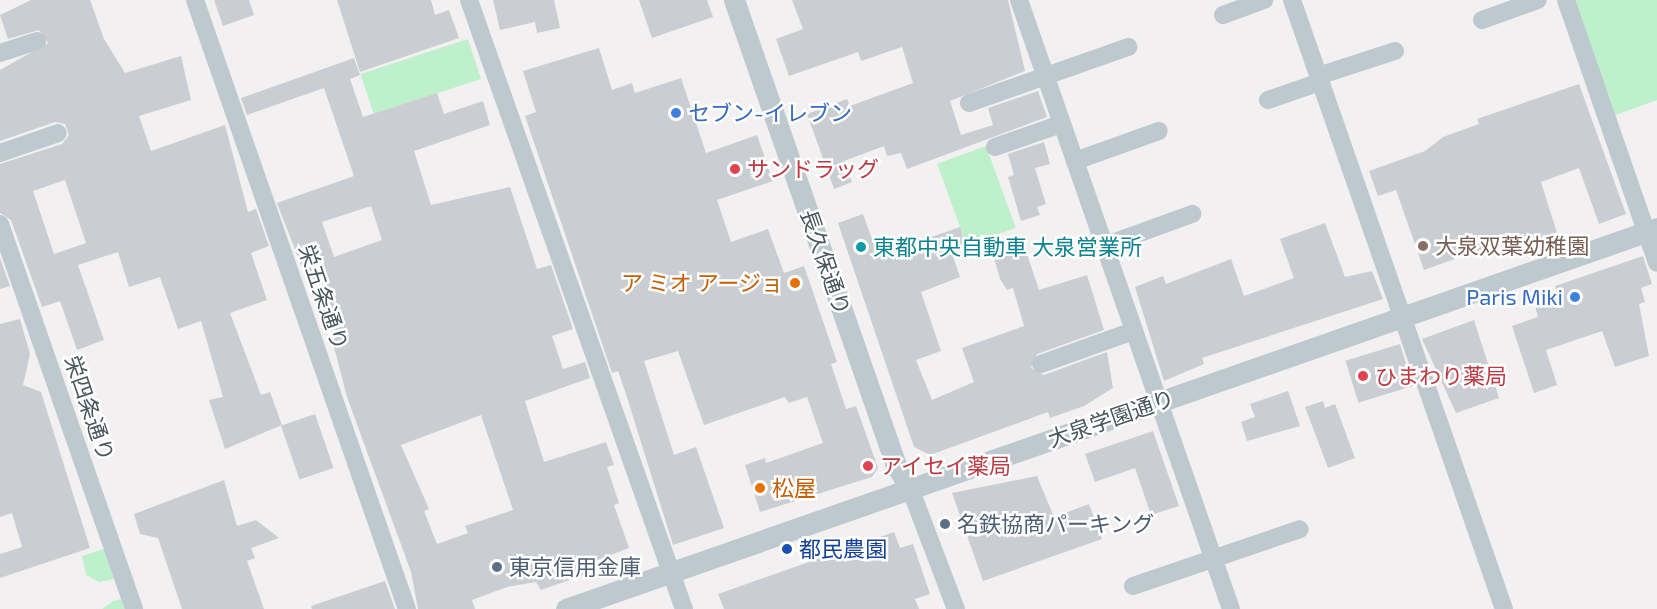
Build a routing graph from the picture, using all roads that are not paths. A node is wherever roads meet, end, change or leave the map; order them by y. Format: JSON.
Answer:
{"nodes":[{"id":1,"x":195,"y":0,"type":"edge"},
{"id":2,"x":470,"y":0,"type":"edge"},
{"id":3,"x":734,"y":0,"type":"edge"},
{"id":4,"x":1019,"y":0,"type":"edge"},
{"id":5,"x":1264,"y":0,"type":"edge"},
{"id":6,"x":1292,"y":0,"type":"edge"},
{"id":7,"x":1538,"y":0,"type":"edge"},
{"id":8,"x":1566,"y":0,"type":"edge"},
{"id":9,"x":1224,"y":15,"type":"dead end"},
{"id":10,"x":1482,"y":20,"type":"dead end"},
{"id":11,"x":37,"y":41,"type":"dead end"},
{"id":12,"x":1128,"y":47,"type":"dead end"},
{"id":13,"x":1395,"y":51,"type":"dead end"},
{"id":14,"x":0,"y":54,"type":"edge"},
{"id":15,"x":1045,"y":76,"type":"junction"},
{"id":16,"x":1319,"y":79,"type":"junction"},
{"id":17,"x":1268,"y":100,"type":"dead end"},
{"id":18,"x":969,"y":103,"type":"dead end"},
{"id":19,"x":1061,"y":124,"type":"junction"},
{"id":20,"x":1159,"y":131,"type":"dead end"},
{"id":21,"x":58,"y":133,"type":"dead end"},
{"id":22,"x":994,"y":147,"type":"dead end"},
{"id":23,"x":0,"y":153,"type":"edge"},
{"id":24,"x":1075,"y":161,"type":"junction"},
{"id":25,"x":1192,"y":214,"type":"dead end"},
{"id":26,"x":0,"y":224,"type":"edge"},
{"id":27,"x":1652,"y":230,"type":"edge"},
{"id":28,"x":1104,"y":246,"type":"junction"},
{"id":29,"x":1657,"y":263,"type":"edge"},
{"id":30,"x":1403,"y":316,"type":"junction"},
{"id":31,"x":1133,"y":331,"type":"junction"},
{"id":32,"x":1041,"y":364,"type":"dead end"},
{"id":33,"x":1158,"y":402,"type":"junction"},
{"id":34,"x":910,"y":488,"type":"junction"},
{"id":35,"x":1300,"y":529,"type":"dead end"},
{"id":36,"x":1214,"y":558,"type":"junction"},
{"id":37,"x":671,"y":573,"type":"junction"},
{"id":38,"x":1133,"y":586,"type":"dead end"},
{"id":39,"x":134,"y":609,"type":"edge"},
{"id":40,"x":407,"y":609,"type":"edge"},
{"id":41,"x":566,"y":609,"type":"edge"},
{"id":42,"x":684,"y":609,"type":"edge"},
{"id":43,"x":956,"y":609,"type":"edge"},
{"id":44,"x":1231,"y":609,"type":"edge"},
{"id":45,"x":1504,"y":609,"type":"edge"}],
"edges":[{"from":1,"to":40,"type":"street","name":"栄五条通り"},
{"from":2,"to":37,"type":"street"},
{"from":3,"to":34,"type":"street","name":"長久保通り"},
{"from":4,"to":15,"type":"street"},
{"from":5,"to":9,"type":"street"},
{"from":6,"to":16,"type":"street"},
{"from":7,"to":10,"type":"street"},
{"from":8,"to":27,"type":"street"},
{"from":11,"to":14,"type":"street"},
{"from":12,"to":15,"type":"street"},
{"from":13,"to":16,"type":"street"},
{"from":15,"to":18,"type":"street"},
{"from":15,"to":19,"type":"street"},
{"from":16,"to":17,"type":"street"},
{"from":16,"to":30,"type":"street"},
{"from":19,"to":22,"type":"street"},
{"from":19,"to":24,"type":"street"},
{"from":20,"to":24,"type":"street"},
{"from":21,"to":23,"type":"street"},
{"from":24,"to":28,"type":"street"},
{"from":25,"to":28,"type":"street"},
{"from":26,"to":39,"type":"street","name":"栄四条通り"},
{"from":27,"to":29,"type":"street"},
{"from":27,"to":30,"type":"street","name":"大泉学園通り"},
{"from":28,"to":31,"type":"street"},
{"from":30,"to":33,"type":"street","name":"大泉学園通り"},
{"from":30,"to":45,"type":"street"},
{"from":31,"to":32,"type":"street"},
{"from":31,"to":33,"type":"street"},
{"from":33,"to":34,"type":"street","name":"大泉学園通り"},
{"from":33,"to":36,"type":"street"},
{"from":34,"to":37,"type":"street","name":"大泉学園通り"},
{"from":34,"to":43,"type":"street"},
{"from":35,"to":36,"type":"street"},
{"from":36,"to":38,"type":"street"},
{"from":36,"to":44,"type":"street"},
{"from":37,"to":41,"type":"street","name":"大泉学園通り"},
{"from":37,"to":42,"type":"street"}]}
